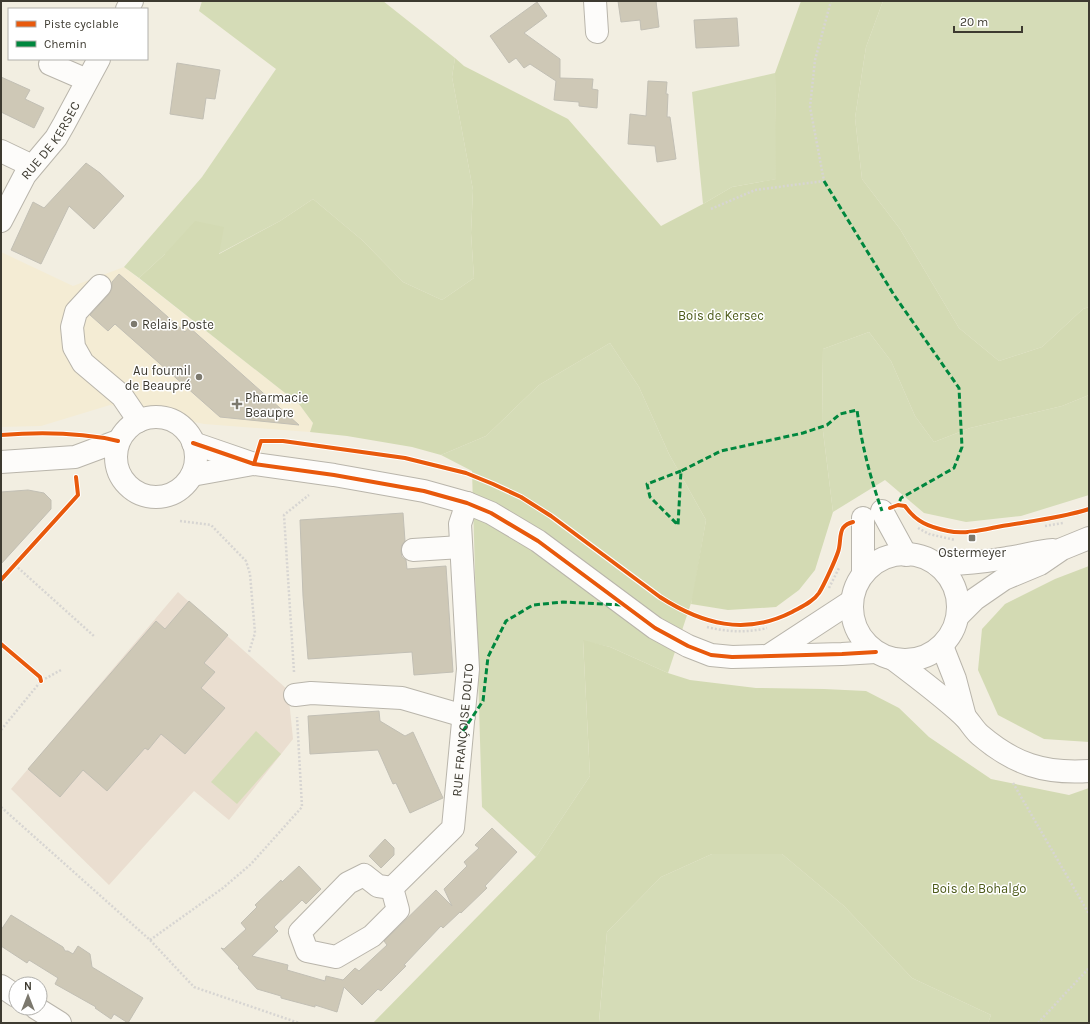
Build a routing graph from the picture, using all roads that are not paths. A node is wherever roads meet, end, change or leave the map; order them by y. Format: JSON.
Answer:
{"nodes":[{"id":1,"x":595,"y":1,"type":"edge"},
{"id":2,"x":597,"y":32,"type":"dead end"},
{"id":3,"x":98,"y":60,"type":"edge"},
{"id":4,"x":50,"y":64,"type":"dead end"},
{"id":5,"x":88,"y":80,"type":"junction"},
{"id":6,"x":1,"y":151,"type":"edge"},
{"id":7,"x":30,"y":167,"type":"junction"},
{"id":8,"x":1,"y":221,"type":"edge"},
{"id":9,"x":100,"y":286,"type":"dead end"},
{"id":10,"x":139,"y":421,"type":"junction"},
{"id":11,"x":118,"y":441,"type":"junction"},
{"id":12,"x":193,"y":443,"type":"junction"},
{"id":13,"x":75,"y":457,"type":"junction"},
{"id":14,"x":1,"y":462,"type":"edge"},
{"id":15,"x":254,"y":464,"type":"junction"},
{"id":16,"x":192,"y":475,"type":"junction"},
{"id":17,"x":120,"y":476,"type":"junction"},
{"id":18,"x":467,"y":503,"type":"junction"},
{"id":19,"x":1089,"y":538,"type":"edge"},
{"id":20,"x":461,"y":547,"type":"junction"},
{"id":21,"x":1062,"y":549,"type":"junction"},
{"id":22,"x":413,"y":550,"type":"dead end"},
{"id":23,"x":906,"y":555,"type":"junction"},
{"id":24,"x":936,"y":564,"type":"junction"},
{"id":25,"x":863,"y":574,"type":"junction"},
{"id":26,"x":852,"y":601,"type":"junction"},
{"id":27,"x":958,"y":616,"type":"junction"},
{"id":28,"x":942,"y":646,"type":"junction"},
{"id":29,"x":768,"y":656,"type":"junction"},
{"id":30,"x":885,"y":656,"type":"junction"},
{"id":31,"x":295,"y":695,"type":"road end"},
{"id":32,"x":464,"y":716,"type":"junction"},
{"id":33,"x":965,"y":717,"type":"junction"},
{"id":34,"x":1089,"y":771,"type":"edge"},
{"id":35,"x":392,"y":888,"type":"dead end"},
{"id":36,"x":48,"y":1016,"type":"edge"},
{"id":37,"x":60,"y":1023,"type":"edge"}],
"edges":[{"from":1,"to":2,"type":"street"},
{"from":3,"to":5,"type":"street","name":"RUE DE KERSEC"},
{"from":4,"to":5,"type":"street"},
{"from":5,"to":7,"type":"street","name":"RUE DE KERSEC"},
{"from":6,"to":7,"type":"street"},
{"from":7,"to":8,"type":"street","name":"RUE DE KERSEC"},
{"from":9,"to":10,"type":"street"},
{"from":10,"to":11,"type":"street"},
{"from":10,"to":12,"type":"street"},
{"from":11,"to":13,"type":"street"},
{"from":11,"to":17,"type":"street"},
{"from":12,"to":15,"type":"street"},
{"from":12,"to":16,"type":"street"},
{"from":13,"to":14,"type":"street"},
{"from":13,"to":17,"type":"street"},
{"from":15,"to":16,"type":"street"},
{"from":15,"to":18,"type":"street"},
{"from":16,"to":17,"type":"street"},
{"from":18,"to":20,"type":"street","name":"RUE FRANÇOISE DOLTO"},
{"from":18,"to":29,"type":"street"},
{"from":19,"to":21,"type":"street"},
{"from":20,"to":22,"type":"street"},
{"from":20,"to":32,"type":"street","name":"RUE FRANÇOISE DOLTO"},
{"from":21,"to":24,"type":"street"},
{"from":21,"to":27,"type":"street"},
{"from":23,"to":24,"type":"street"},
{"from":23,"to":25,"type":"street"},
{"from":23,"to":25,"type":"street"},
{"from":24,"to":27,"type":"street"},
{"from":25,"to":26,"type":"street"},
{"from":26,"to":29,"type":"street"},
{"from":26,"to":30,"type":"street"},
{"from":27,"to":28,"type":"street"},
{"from":28,"to":30,"type":"street"},
{"from":28,"to":33,"type":"street"},
{"from":29,"to":30,"type":"street"},
{"from":30,"to":33,"type":"street"},
{"from":31,"to":32,"type":"street"},
{"from":32,"to":35,"type":"street","name":"RUE FRANÇOISE DOLTO"},
{"from":33,"to":34,"type":"street"},
{"from":36,"to":37,"type":"street"}]}
